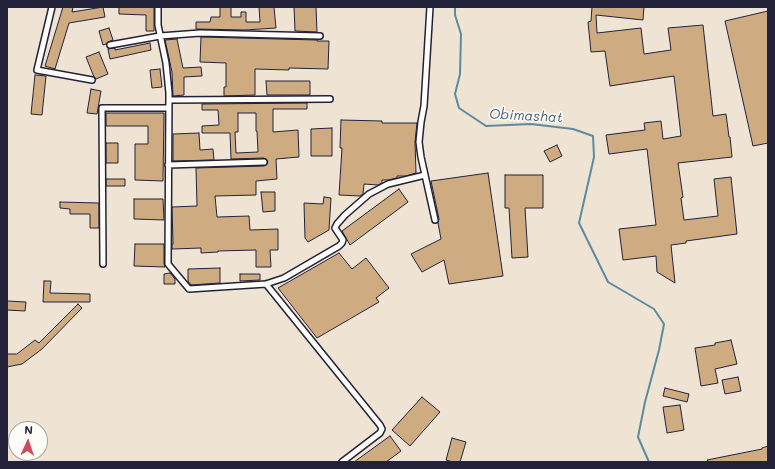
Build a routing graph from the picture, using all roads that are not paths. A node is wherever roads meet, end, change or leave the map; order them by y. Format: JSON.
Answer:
{"nodes":[{"id":1,"x":52,"y":7,"type":"edge"},
{"id":2,"x":158,"y":7,"type":"edge"},
{"id":3,"x":430,"y":7,"type":"edge"},
{"id":4,"x":160,"y":36,"type":"junction"},
{"id":5,"x":320,"y":36,"type":"dead end"},
{"id":6,"x":110,"y":45,"type":"dead end"},
{"id":7,"x":92,"y":80,"type":"dead end"},
{"id":8,"x":330,"y":99,"type":"dead end"},
{"id":9,"x":169,"y":100,"type":"junction"},
{"id":10,"x":168,"y":108,"type":"junction"},
{"id":11,"x":264,"y":162,"type":"dead end"},
{"id":12,"x":168,"y":165,"type":"junction"},
{"id":13,"x":426,"y":175,"type":"junction"},
{"id":14,"x":435,"y":220,"type":"dead end"},
{"id":15,"x":103,"y":264,"type":"dead end"},
{"id":16,"x":266,"y":284,"type":"junction"},
{"id":17,"x":342,"y":462,"type":"edge"}],
"edges":[{"from":1,"to":7,"type":"street"},
{"from":2,"to":4,"type":"street"},
{"from":3,"to":13,"type":"street"},
{"from":4,"to":5,"type":"street"},
{"from":4,"to":6,"type":"street"},
{"from":4,"to":9,"type":"street"},
{"from":8,"to":9,"type":"street"},
{"from":9,"to":10,"type":"street"},
{"from":10,"to":12,"type":"street"},
{"from":10,"to":15,"type":"street"},
{"from":11,"to":12,"type":"street"},
{"from":12,"to":16,"type":"street"},
{"from":13,"to":14,"type":"street"},
{"from":13,"to":16,"type":"street"},
{"from":16,"to":17,"type":"street"}]}
